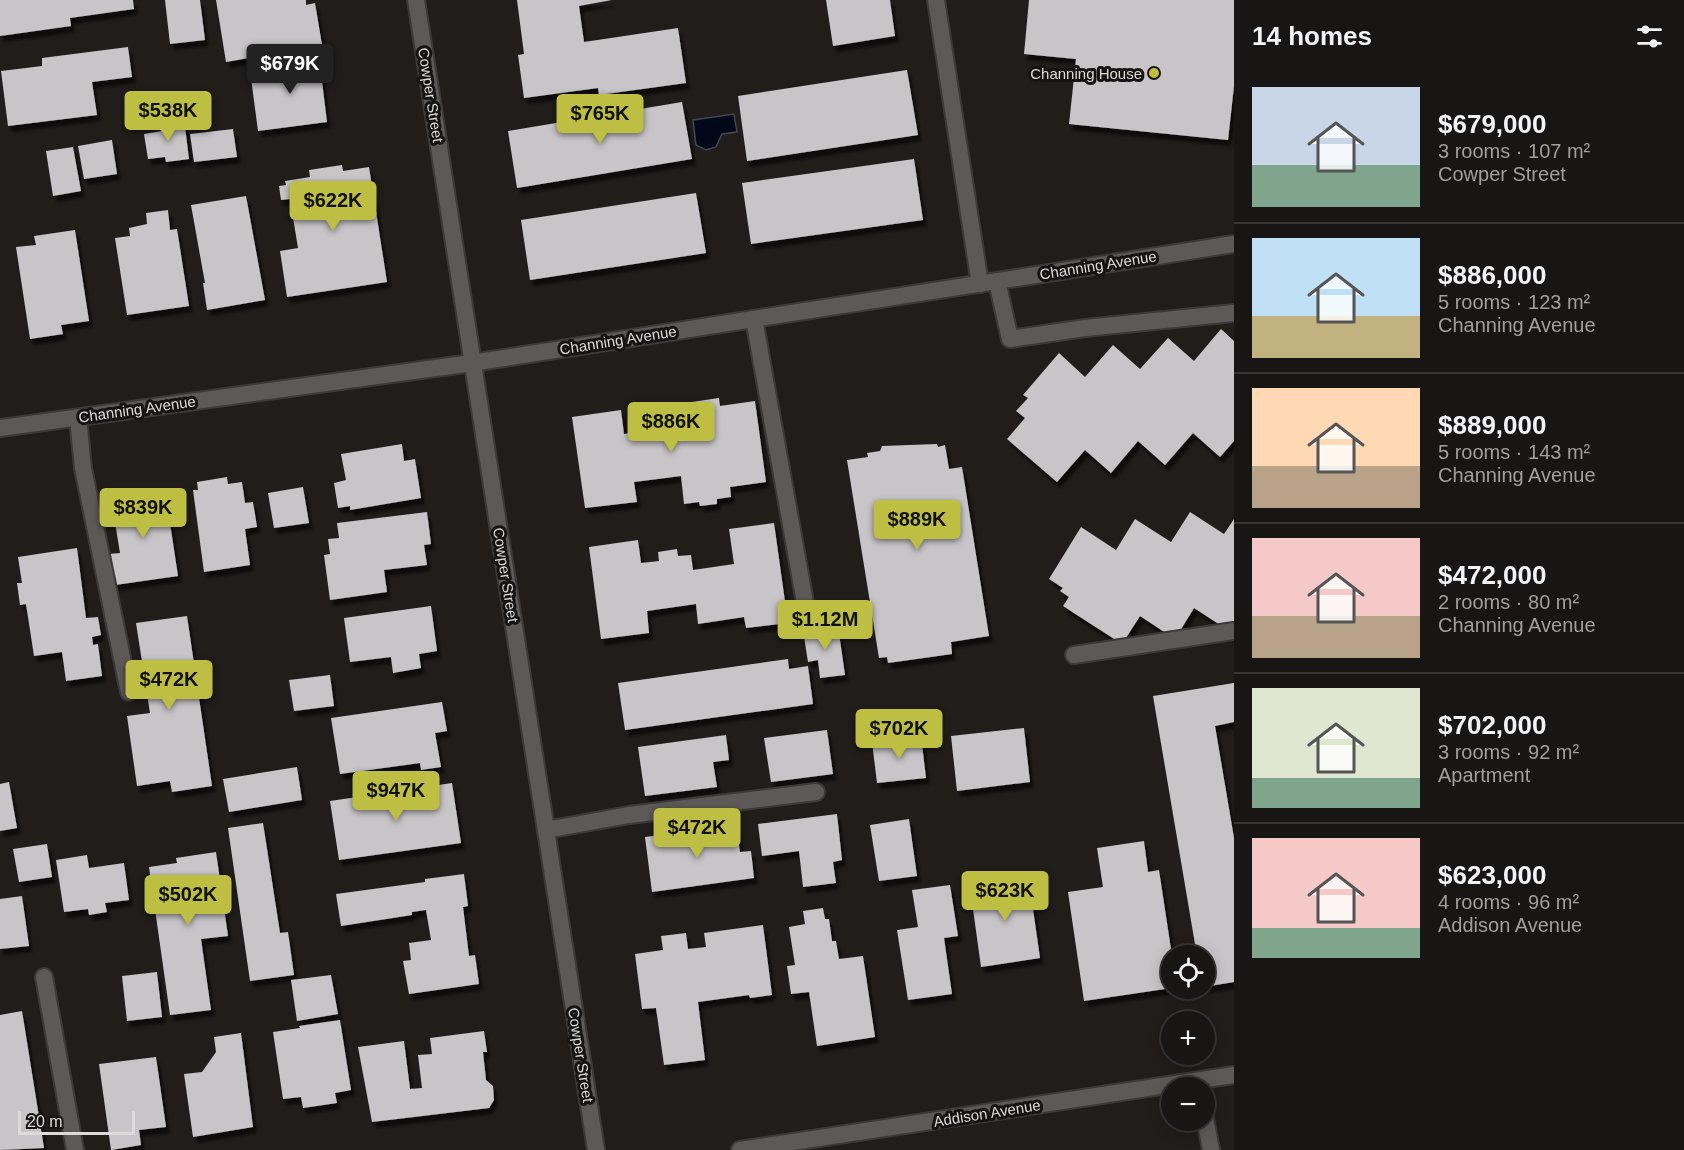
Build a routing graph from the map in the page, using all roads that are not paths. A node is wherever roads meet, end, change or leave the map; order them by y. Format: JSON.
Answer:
{"nodes":[{"id":1,"x":416,"y":0,"type":"edge"},
{"id":2,"x":936,"y":0,"type":"edge"},
{"id":3,"x":1234,"y":244,"type":"edge"},
{"id":4,"x":988,"y":282,"type":"junction"},
{"id":5,"x":1234,"y":313,"type":"edge"},
{"id":6,"x":754,"y":319,"type":"junction"},
{"id":7,"x":472,"y":363,"type":"junction"},
{"id":8,"x":78,"y":418,"type":"junction"},
{"id":9,"x":0,"y":428,"type":"edge"},
{"id":10,"x":806,"y":608,"type":"dead end"},
{"id":11,"x":1234,"y":631,"type":"edge"},
{"id":12,"x":1074,"y":655,"type":"dead end"},
{"id":13,"x":129,"y":692,"type":"dead end"},
{"id":14,"x":816,"y":792,"type":"dead end"},
{"id":15,"x":546,"y":830,"type":"junction"},
{"id":16,"x":44,"y":977,"type":"dead end"},
{"id":17,"x":1234,"y":1075,"type":"edge"},
{"id":18,"x":1215,"y":1080,"type":"edge"},
{"id":19,"x":1161,"y":1089,"type":"edge"},
{"id":20,"x":1207,"y":1131,"type":"edge"},
{"id":21,"x":75,"y":1150,"type":"edge"},
{"id":22,"x":596,"y":1150,"type":"edge"},
{"id":23,"x":740,"y":1150,"type":"edge"},
{"id":24,"x":1211,"y":1150,"type":"edge"}],
"edges":[{"from":1,"to":7,"type":"street","name":"Cowper Street"},
{"from":2,"to":4,"type":"street"},
{"from":3,"to":4,"type":"street","name":"Channing Avenue"},
{"from":4,"to":5,"type":"street"},
{"from":4,"to":6,"type":"street","name":"Channing Avenue"},
{"from":6,"to":7,"type":"street","name":"Channing Avenue"},
{"from":6,"to":10,"type":"street"},
{"from":7,"to":8,"type":"street","name":"Channing Avenue"},
{"from":7,"to":15,"type":"street","name":"Cowper Street"},
{"from":8,"to":9,"type":"street","name":"Channing Avenue"},
{"from":8,"to":13,"type":"street"},
{"from":11,"to":12,"type":"street"},
{"from":14,"to":15,"type":"street"},
{"from":15,"to":22,"type":"street","name":"Cowper Street"},
{"from":16,"to":21,"type":"street"},
{"from":17,"to":18,"type":"street","name":"Addison Avenue"},
{"from":19,"to":23,"type":"street","name":"Addison Avenue"},
{"from":20,"to":24,"type":"street"}]}
